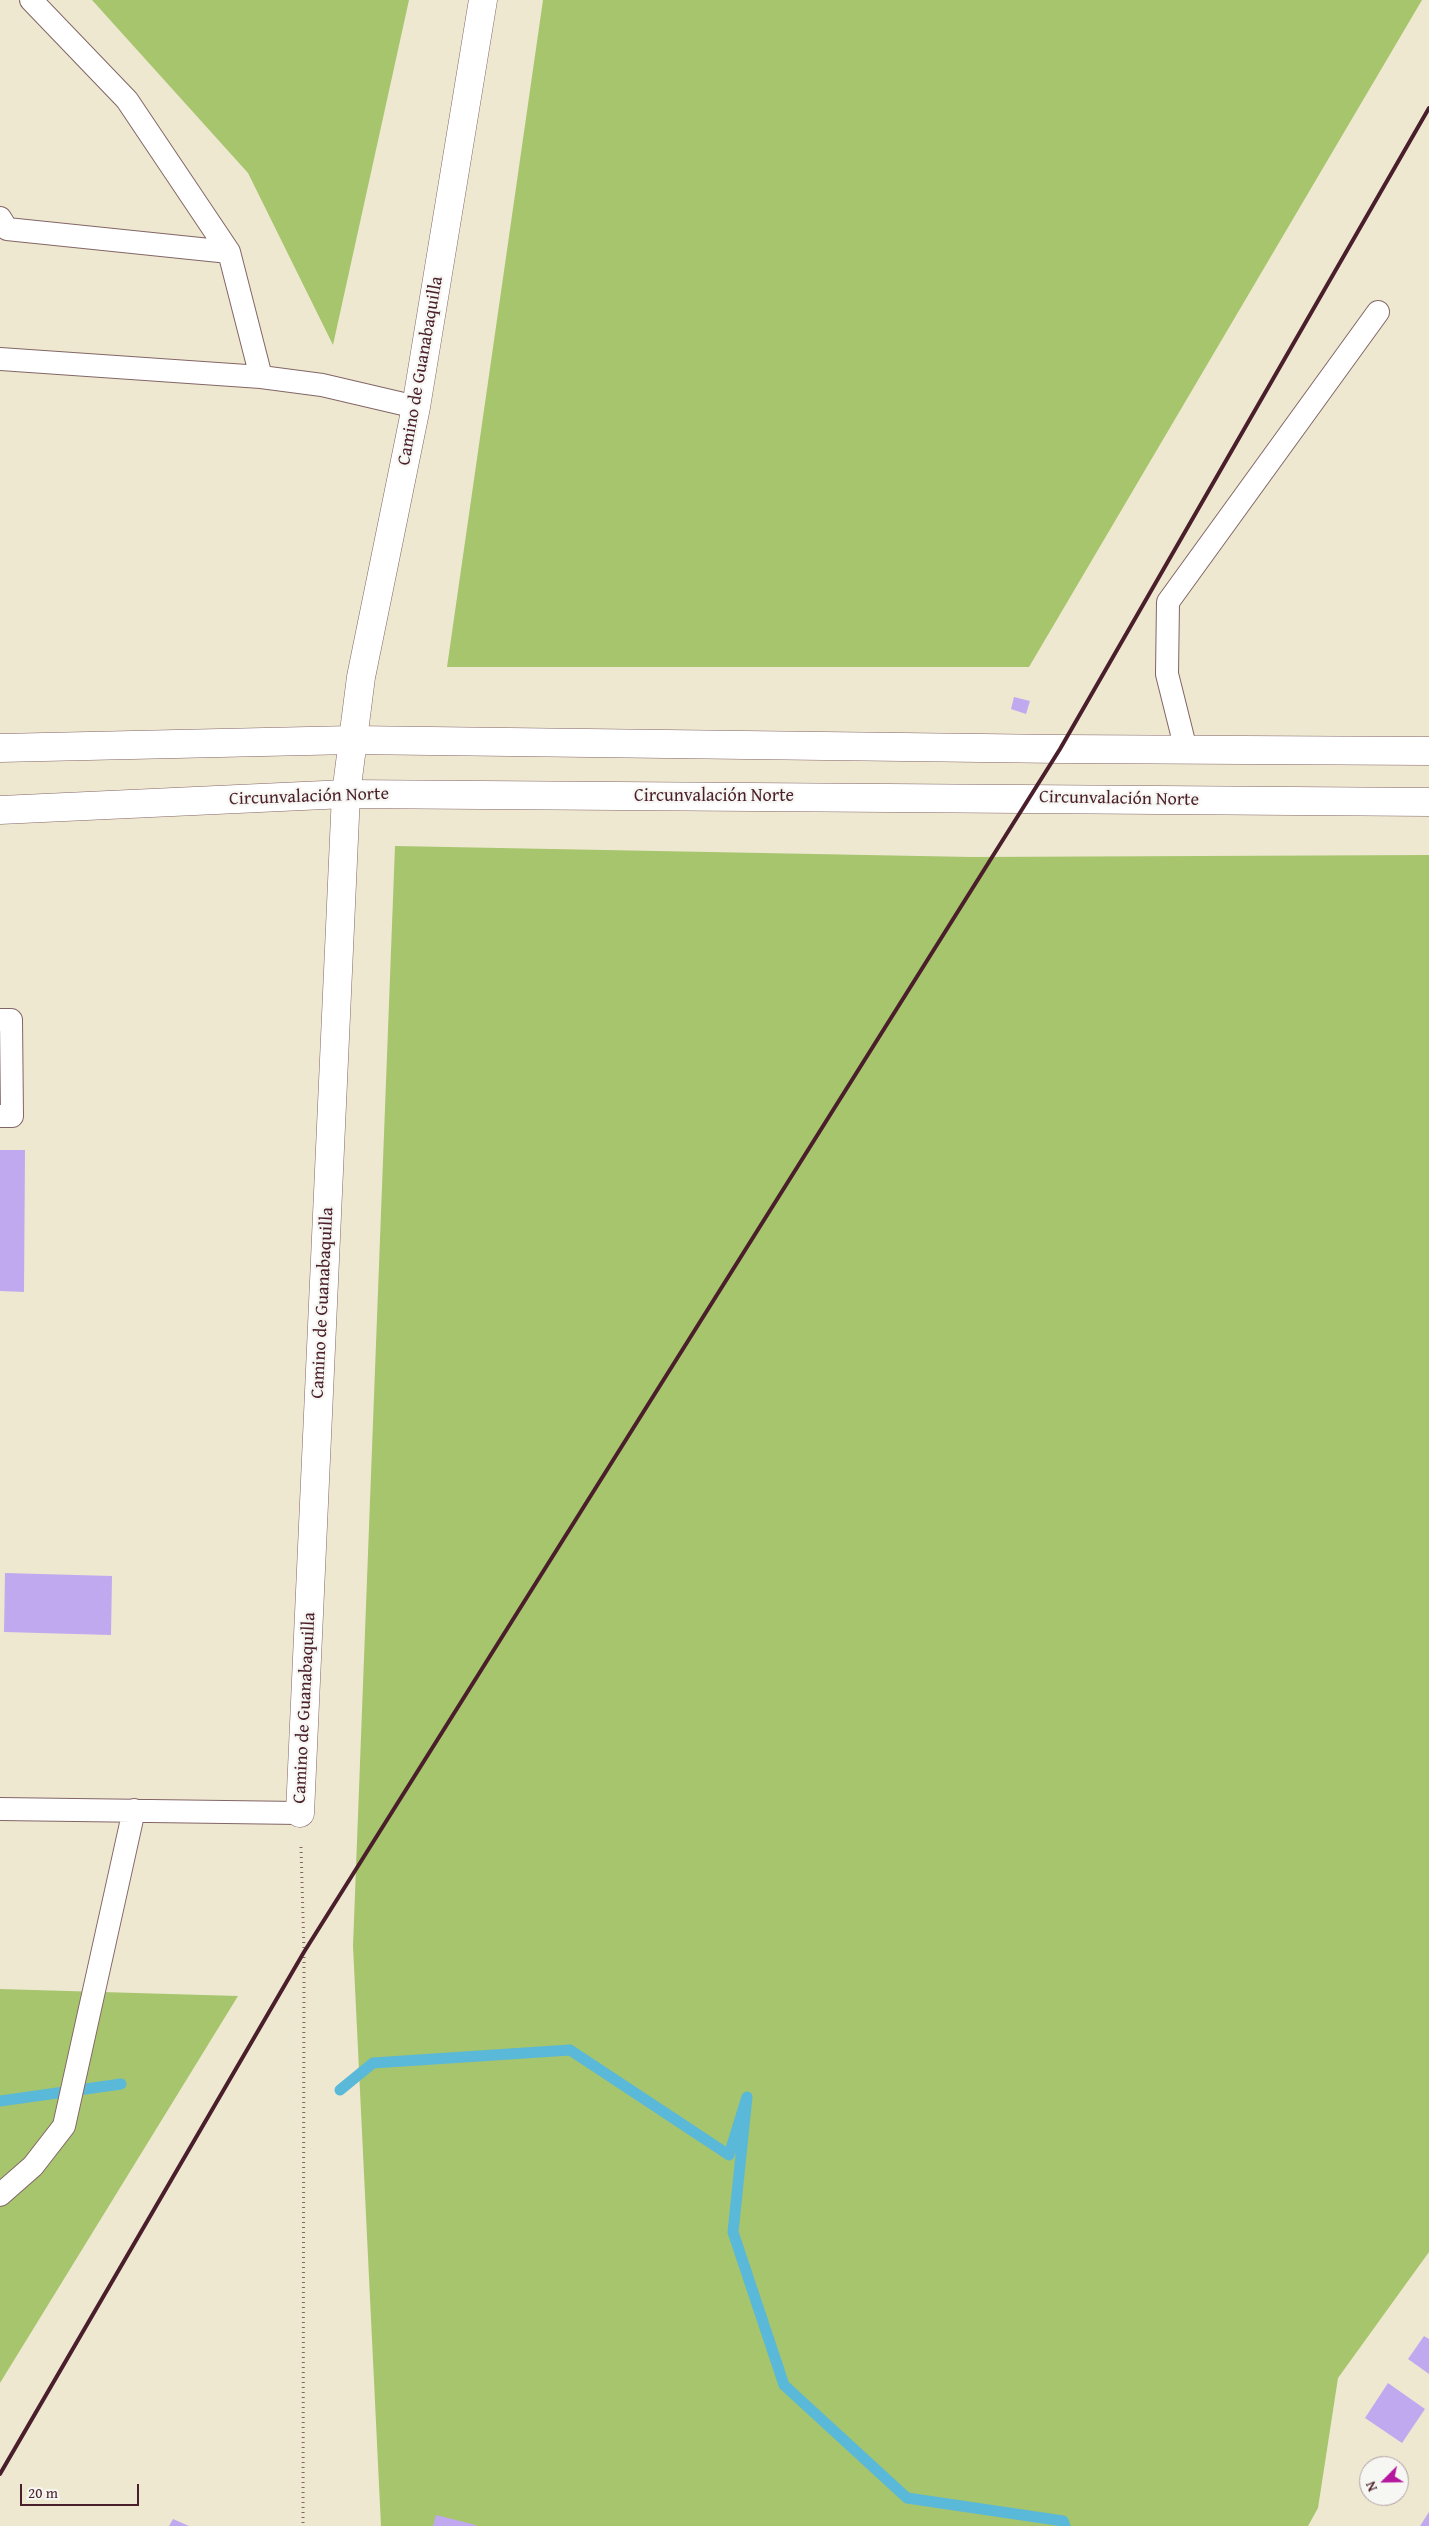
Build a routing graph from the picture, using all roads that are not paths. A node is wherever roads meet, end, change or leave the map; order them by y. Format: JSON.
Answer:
{"nodes":[{"id":1,"x":31,"y":0,"type":"edge"},
{"id":2,"x":483,"y":0,"type":"edge"},
{"id":3,"x":0,"y":218,"type":"edge"},
{"id":4,"x":229,"y":252,"type":"junction"},
{"id":5,"x":1378,"y":312,"type":"dead end"},
{"id":6,"x":0,"y":360,"type":"edge"},
{"id":7,"x":261,"y":377,"type":"junction"},
{"id":8,"x":416,"y":407,"type":"junction"},
{"id":9,"x":352,"y":740,"type":"junction"},
{"id":10,"x":0,"y":748,"type":"edge"},
{"id":11,"x":1186,"y":750,"type":"junction"},
{"id":12,"x":1429,"y":751,"type":"edge"},
{"id":13,"x":346,"y":794,"type":"junction"},
{"id":14,"x":1429,"y":802,"type":"edge"},
{"id":15,"x":0,"y":810,"type":"edge"},
{"id":16,"x":0,"y":1020,"type":"edge"},
{"id":17,"x":0,"y":1116,"type":"edge"},
{"id":18,"x":0,"y":1808,"type":"edge"},
{"id":19,"x":134,"y":1810,"type":"junction"},
{"id":20,"x":300,"y":1812,"type":"joint"},
{"id":21,"x":0,"y":2195,"type":"edge"}],
"edges":[{"from":1,"to":4,"type":"lane"},
{"from":2,"to":8,"type":"main road","name":"Camino de Guanabaquilla"},
{"from":3,"to":4,"type":"lane"},
{"from":4,"to":7,"type":"lane"},
{"from":5,"to":11,"type":"lane"},
{"from":6,"to":7,"type":"lane"},
{"from":7,"to":8,"type":"lane"},
{"from":8,"to":9,"type":"main road","name":"Camino de Guanabaquilla"},
{"from":9,"to":10,"type":"main road"},
{"from":9,"to":11,"type":"main road"},
{"from":9,"to":13,"type":"main road","name":"Camino de Guanabaquilla"},
{"from":11,"to":12,"type":"main road"},
{"from":13,"to":14,"type":"main road","name":"Circunvalación Norte"},
{"from":13,"to":15,"type":"main road","name":"Circunvalación Norte"},
{"from":13,"to":20,"type":"main road","name":"Camino de Guanabaquilla"},
{"from":16,"to":17,"type":"lane"},
{"from":18,"to":19,"type":"lane"},
{"from":19,"to":20,"type":"lane"},
{"from":19,"to":21,"type":"lane"}]}
